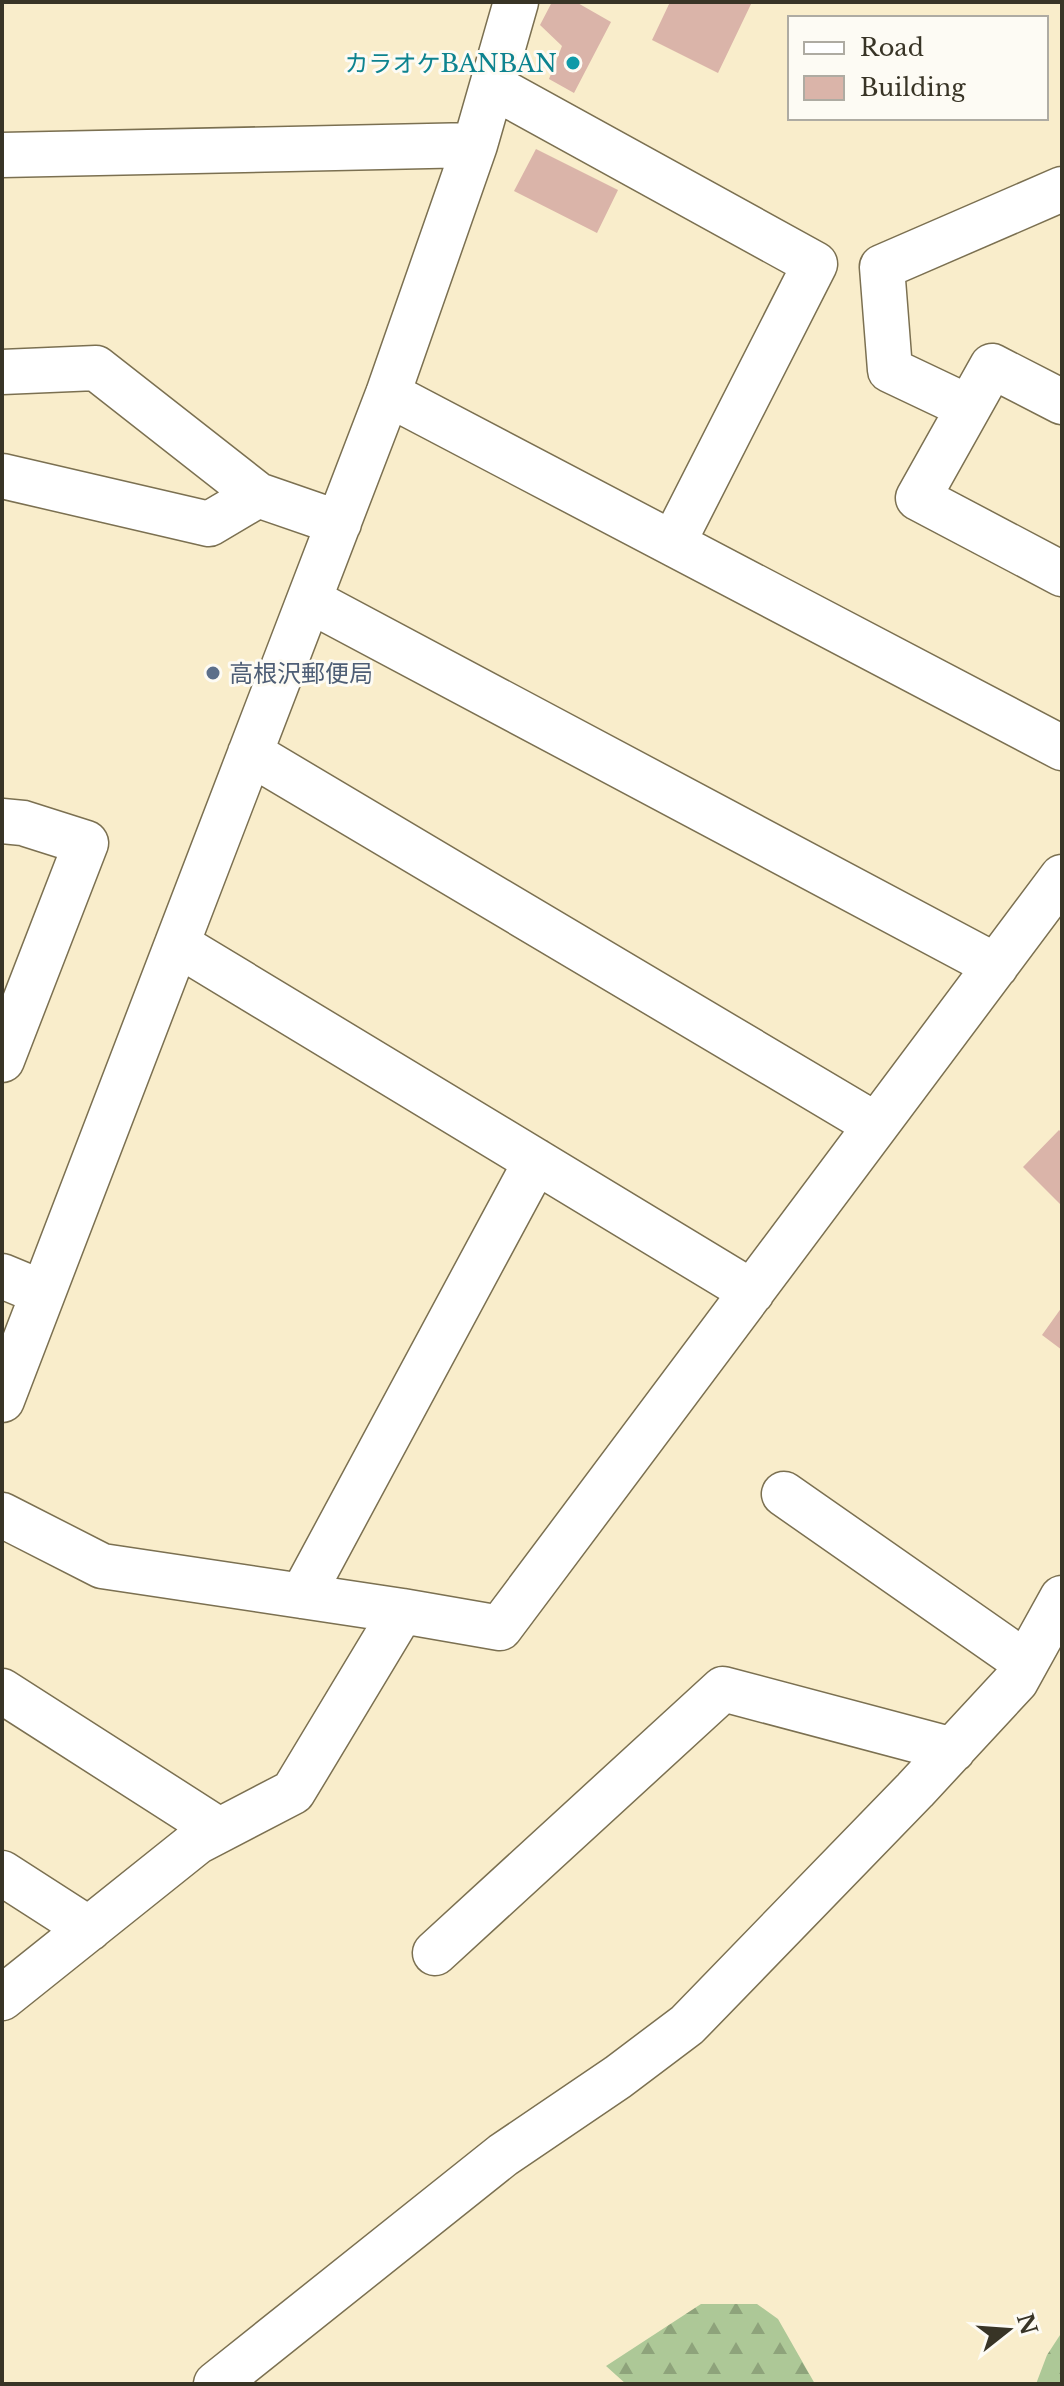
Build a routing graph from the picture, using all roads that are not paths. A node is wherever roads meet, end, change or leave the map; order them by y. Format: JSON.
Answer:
{"nodes":[{"id":1,"x":516,"y":2,"type":"edge"},
{"id":2,"x":492,"y":86,"type":"junction"},
{"id":3,"x":475,"y":145,"type":"junction"},
{"id":4,"x":2,"y":155,"type":"edge"},
{"id":5,"x":1062,"y":189,"type":"edge"},
{"id":6,"x":2,"y":372,"type":"edge"},
{"id":7,"x":388,"y":394,"type":"junction"},
{"id":8,"x":1062,"y":402,"type":"edge"},
{"id":9,"x":968,"y":407,"type":"junction"},
{"id":10,"x":2,"y":476,"type":"edge"},
{"id":11,"x":258,"y":495,"type":"junction"},
{"id":12,"x":339,"y":523,"type":"junction"},
{"id":13,"x":673,"y":543,"type":"junction"},
{"id":14,"x":1062,"y":574,"type":"edge"},
{"id":15,"x":309,"y":600,"type":"junction"},
{"id":16,"x":1062,"y":748,"type":"edge"},
{"id":17,"x":250,"y":753,"type":"junction"},
{"id":18,"x":2,"y":821,"type":"edge"},
{"id":19,"x":1062,"y":877,"type":"edge"},
{"id":20,"x":177,"y":944,"type":"junction"},
{"id":21,"x":996,"y":966,"type":"junction"},
{"id":22,"x":2,"y":1060,"type":"edge"},
{"id":23,"x":876,"y":1125,"type":"junction"},
{"id":24,"x":536,"y":1161,"type":"junction"},
{"id":25,"x":2,"y":1276,"type":"edge"},
{"id":26,"x":752,"y":1292,"type":"junction"},
{"id":27,"x":43,"y":1293,"type":"junction"},
{"id":28,"x":2,"y":1400,"type":"edge"},
{"id":29,"x":784,"y":1494,"type":"dead end"},
{"id":30,"x":2,"y":1515,"type":"edge"},
{"id":31,"x":302,"y":1596,"type":"junction"},
{"id":32,"x":1062,"y":1598,"type":"edge"},
{"id":33,"x":402,"y":1611,"type":"junction"},
{"id":34,"x":1026,"y":1663,"type":"junction"},
{"id":35,"x":2,"y":1691,"type":"edge"},
{"id":36,"x":953,"y":1750,"type":"junction"},
{"id":37,"x":219,"y":1830,"type":"junction"},
{"id":38,"x":2,"y":1873,"type":"edge"},
{"id":39,"x":89,"y":1929,"type":"junction"},
{"id":40,"x":435,"y":1953,"type":"dead end"},
{"id":41,"x":2,"y":1998,"type":"edge"},
{"id":42,"x":216,"y":2384,"type":"edge"}],
"edges":[{"from":1,"to":2,"type":"street"},
{"from":2,"to":3,"type":"street"},
{"from":2,"to":13,"type":"street"},
{"from":3,"to":4,"type":"street"},
{"from":3,"to":7,"type":"street"},
{"from":5,"to":9,"type":"street"},
{"from":6,"to":11,"type":"street"},
{"from":7,"to":12,"type":"street"},
{"from":7,"to":13,"type":"street"},
{"from":8,"to":9,"type":"street"},
{"from":9,"to":14,"type":"street"},
{"from":10,"to":11,"type":"street"},
{"from":11,"to":12,"type":"street"},
{"from":12,"to":15,"type":"street"},
{"from":13,"to":16,"type":"street"},
{"from":15,"to":17,"type":"street"},
{"from":15,"to":21,"type":"street"},
{"from":17,"to":20,"type":"street"},
{"from":17,"to":23,"type":"street"},
{"from":18,"to":22,"type":"street"},
{"from":19,"to":21,"type":"street"},
{"from":20,"to":24,"type":"street"},
{"from":20,"to":27,"type":"street"},
{"from":21,"to":23,"type":"street"},
{"from":23,"to":26,"type":"street"},
{"from":24,"to":26,"type":"street"},
{"from":24,"to":31,"type":"street"},
{"from":25,"to":27,"type":"street"},
{"from":26,"to":33,"type":"street"},
{"from":27,"to":28,"type":"street"},
{"from":29,"to":34,"type":"street"},
{"from":30,"to":31,"type":"street"},
{"from":31,"to":33,"type":"street"},
{"from":32,"to":34,"type":"street"},
{"from":33,"to":37,"type":"street"},
{"from":34,"to":36,"type":"street"},
{"from":35,"to":37,"type":"street"},
{"from":36,"to":40,"type":"street"},
{"from":36,"to":42,"type":"street"},
{"from":37,"to":39,"type":"street"},
{"from":38,"to":39,"type":"street"},
{"from":39,"to":41,"type":"street"}]}
